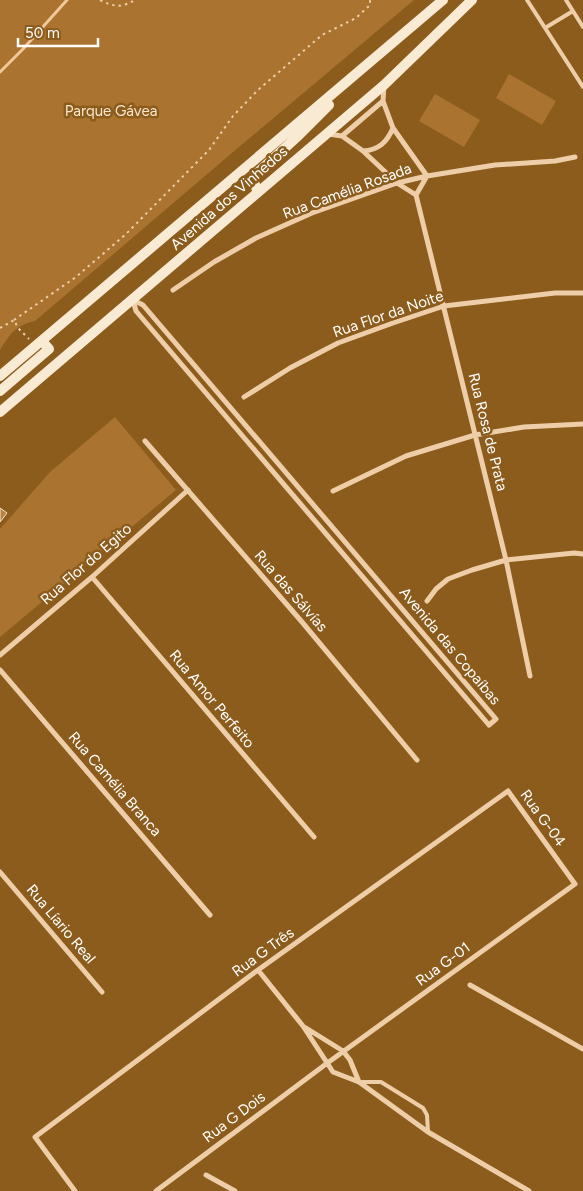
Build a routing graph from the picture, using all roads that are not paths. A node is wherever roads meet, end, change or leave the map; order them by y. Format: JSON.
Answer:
{"nodes":[{"id":1,"x":443,"y":0,"type":"edge"},
{"id":2,"x":472,"y":0,"type":"edge"},
{"id":3,"x":527,"y":0,"type":"edge"},
{"id":4,"x":566,"y":0,"type":"edge"},
{"id":5,"x":573,"y":11,"type":"junction"},
{"id":6,"x":583,"y":27,"type":"edge"},
{"id":7,"x":545,"y":28,"type":"junction"},
{"id":8,"x":375,"y":58,"type":"junction"},
{"id":9,"x":384,"y":85,"type":"junction"},
{"id":10,"x":583,"y":87,"type":"edge"},
{"id":11,"x":383,"y":101,"type":"junction"},
{"id":12,"x":393,"y":128,"type":"junction"},
{"id":13,"x":327,"y":133,"type":"junction"},
{"id":14,"x":342,"y":136,"type":"junction"},
{"id":15,"x":363,"y":152,"type":"junction"},
{"id":16,"x":575,"y":157,"type":"dead end"},
{"id":17,"x":427,"y":176,"type":"junction"},
{"id":18,"x":397,"y":183,"type":"junction"},
{"id":19,"x":258,"y":192,"type":"junction"},
{"id":20,"x":416,"y":195,"type":"junction"},
{"id":21,"x":173,"y":290,"type":"dead end"},
{"id":22,"x":583,"y":293,"type":"edge"},
{"id":23,"x":133,"y":300,"type":"junction"},
{"id":24,"x":444,"y":306,"type":"junction"},
{"id":25,"x":39,"y":343,"type":"junction"},
{"id":26,"x":0,"y":376,"type":"edge"},
{"id":27,"x":0,"y":392,"type":"edge"},
{"id":28,"x":244,"y":397,"type":"dead end"},
{"id":29,"x":0,"y":412,"type":"edge"},
{"id":30,"x":583,"y":424,"type":"edge"},
{"id":31,"x":475,"y":435,"type":"junction"},
{"id":32,"x":145,"y":440,"type":"dead end"},
{"id":33,"x":188,"y":490,"type":"junction"},
{"id":34,"x":333,"y":491,"type":"dead end"},
{"id":35,"x":583,"y":554,"type":"edge"},
{"id":36,"x":506,"y":560,"type":"junction"},
{"id":37,"x":92,"y":577,"type":"junction"},
{"id":38,"x":427,"y":601,"type":"dead end"},
{"id":39,"x":0,"y":656,"type":"edge"},
{"id":40,"x":0,"y":670,"type":"edge"},
{"id":41,"x":530,"y":676,"type":"dead end"},
{"id":42,"x":417,"y":760,"type":"dead end"},
{"id":43,"x":508,"y":791,"type":"joint"},
{"id":44,"x":314,"y":837,"type":"dead end"},
{"id":45,"x":0,"y":872,"type":"edge"},
{"id":46,"x":575,"y":884,"type":"joint"},
{"id":47,"x":210,"y":915,"type":"dead end"},
{"id":48,"x":258,"y":970,"type":"junction"},
{"id":49,"x":470,"y":985,"type":"dead end"},
{"id":50,"x":102,"y":992,"type":"dead end"},
{"id":51,"x":303,"y":1026,"type":"junction"},
{"id":52,"x":583,"y":1049,"type":"edge"},
{"id":53,"x":343,"y":1051,"type":"junction"},
{"id":54,"x":326,"y":1064,"type":"junction"},
{"id":55,"x":359,"y":1082,"type":"junction"},
{"id":56,"x":428,"y":1132,"type":"junction"},
{"id":57,"x":206,"y":1175,"type":"dead end"},
{"id":58,"x":75,"y":1191,"type":"edge"},
{"id":59,"x":156,"y":1191,"type":"edge"},
{"id":60,"x":235,"y":1191,"type":"edge"},
{"id":61,"x":529,"y":1191,"type":"edge"}],
"edges":[{"from":1,"to":8,"type":"main road","name":"Avenida dos Vinhedos"},
{"from":2,"to":9,"type":"main road","name":"Avenida dos Vinhedos"},
{"from":3,"to":7,"type":"lane"},
{"from":4,"to":5,"type":"lane"},
{"from":5,"to":6,"type":"lane"},
{"from":5,"to":7,"type":"lane"},
{"from":7,"to":10,"type":"lane"},
{"from":8,"to":19,"type":"main road"},
{"from":8,"to":25,"type":"main road","name":"Avenida dos Vinhedos"},
{"from":9,"to":11,"type":"street"},
{"from":9,"to":13,"type":"main road","name":"Avenida dos Vinhedos"},
{"from":11,"to":12,"type":"street"},
{"from":11,"to":14,"type":"street"},
{"from":12,"to":15,"type":"street"},
{"from":12,"to":17,"type":"street"},
{"from":13,"to":14,"type":"street"},
{"from":13,"to":19,"type":"main road","name":"Avenida dos Vinhedos"},
{"from":14,"to":15,"type":"street"},
{"from":15,"to":18,"type":"street"},
{"from":16,"to":17,"type":"street","name":"Rua Camélia Rosada"},
{"from":17,"to":18,"type":"street","name":"Rua Camélia Rosada"},
{"from":17,"to":20,"type":"street"},
{"from":18,"to":20,"type":"street"},
{"from":18,"to":21,"type":"street","name":"Rua Camélia Rosada"},
{"from":19,"to":23,"type":"main road","name":"Avenida dos Vinhedos"},
{"from":20,"to":24,"type":"street","name":"Rua Rosa de Prata"},
{"from":22,"to":24,"type":"street","name":"Rua Flor da Noite"},
{"from":23,"to":23,"type":"street","name":"Avenida das Copaíbas"},
{"from":23,"to":29,"type":"main road","name":"Avenida dos Vinhedos"},
{"from":24,"to":28,"type":"street","name":"Rua Flor da Noite"},
{"from":24,"to":31,"type":"street","name":"Rua Rosa de Prata"},
{"from":25,"to":26,"type":"main road","name":"Avenida dos Vinhedos"},
{"from":25,"to":27,"type":"main road"},
{"from":30,"to":31,"type":"street"},
{"from":31,"to":34,"type":"street"},
{"from":31,"to":36,"type":"street","name":"Rua Rosa de Prata"},
{"from":32,"to":33,"type":"street","name":"Rua das Sálvías"},
{"from":33,"to":37,"type":"street","name":"Rua Flor do Egito"},
{"from":33,"to":42,"type":"street","name":"Rua das Sálvías"},
{"from":35,"to":36,"type":"street"},
{"from":36,"to":38,"type":"street"},
{"from":36,"to":41,"type":"street","name":"Rua Rosa de Prata"},
{"from":37,"to":39,"type":"street","name":"Rua Flor do Egito"},
{"from":37,"to":44,"type":"street","name":"Rua Amor Perfeito"},
{"from":40,"to":47,"type":"street","name":"Rua Camélia Branca"},
{"from":43,"to":46,"type":"street","name":"Rua G-04"},
{"from":43,"to":48,"type":"street","name":"Rua G Três"},
{"from":45,"to":50,"type":"street","name":"Rua Líario Real"},
{"from":46,"to":53,"type":"street","name":"Rua G-01"},
{"from":48,"to":51,"type":"street"},
{"from":48,"to":58,"type":"street","name":"Rua G Três"},
{"from":49,"to":52,"type":"street"},
{"from":51,"to":53,"type":"street"},
{"from":51,"to":54,"type":"street"},
{"from":53,"to":54,"type":"street","name":"Rua G-01"},
{"from":53,"to":55,"type":"street"},
{"from":54,"to":55,"type":"street"},
{"from":54,"to":59,"type":"street","name":"Rua G Dois"},
{"from":55,"to":56,"type":"street"},
{"from":55,"to":56,"type":"lane"},
{"from":56,"to":61,"type":"street"},
{"from":57,"to":60,"type":"street"}]}
